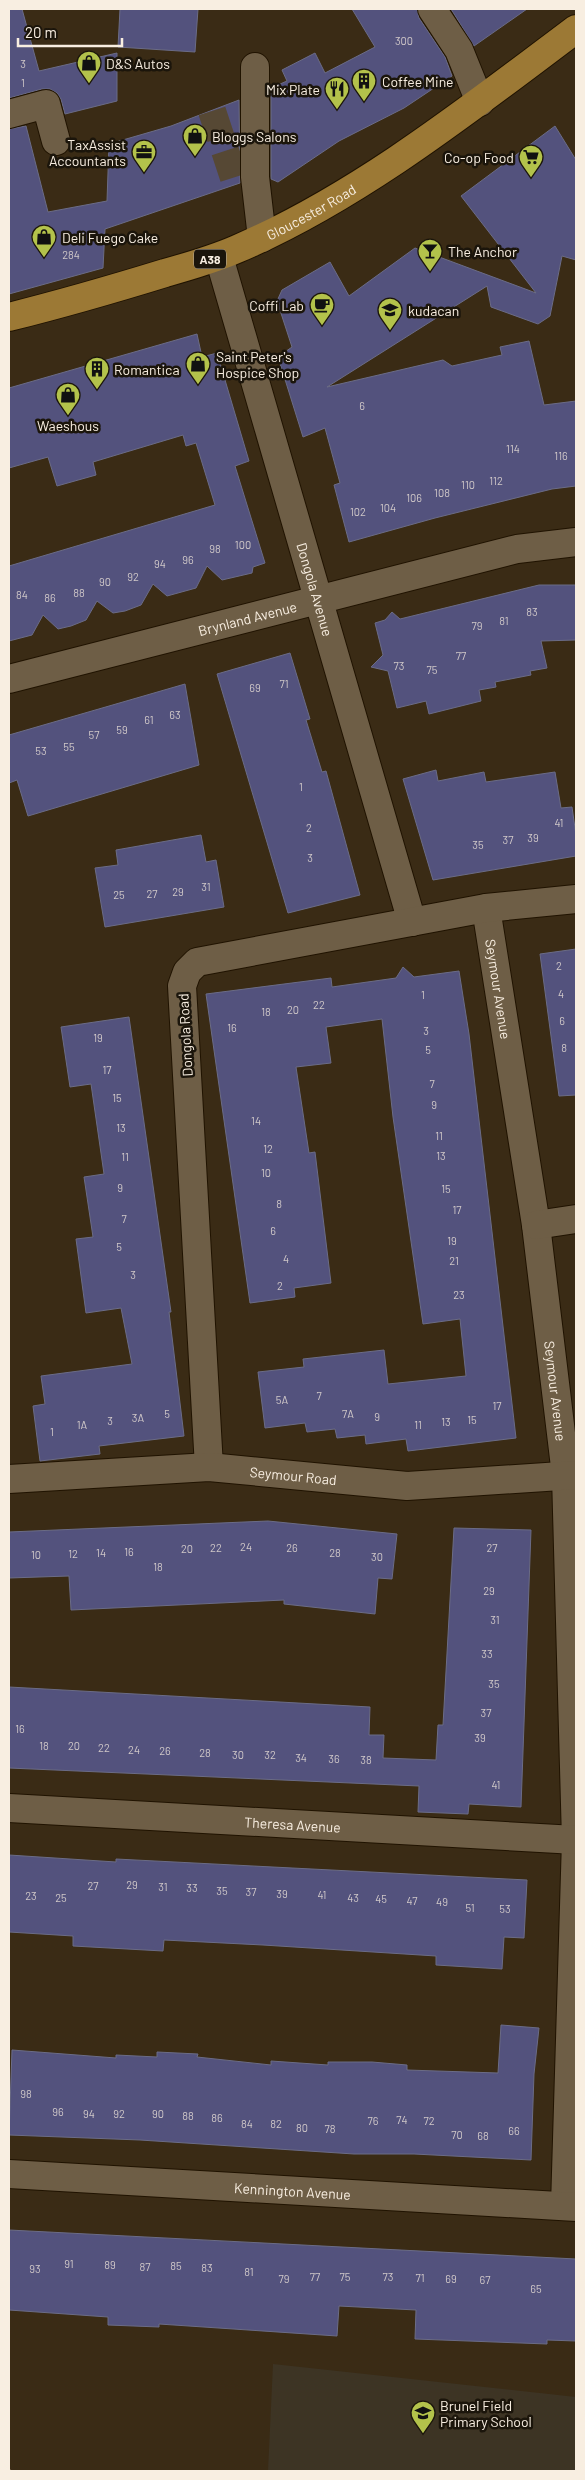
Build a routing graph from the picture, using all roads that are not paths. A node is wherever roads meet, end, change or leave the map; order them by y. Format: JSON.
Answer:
{"nodes":[{"id":1,"x":432,"y":9,"type":"edge"},
{"id":2,"x":576,"y":29,"type":"edge"},
{"id":3,"x":255,"y":67,"type":"dead end"},
{"id":4,"x":480,"y":102,"type":"junction"},
{"id":5,"x":9,"y":114,"type":"edge"},
{"id":6,"x":56,"y":141,"type":"dead end"},
{"id":7,"x":236,"y":184,"type":"tunnel mouth"},
{"id":8,"x":260,"y":239,"type":"junction"},
{"id":9,"x":219,"y":257,"type":"junction"},
{"id":10,"x":9,"y":317,"type":"edge"},
{"id":11,"x":576,"y":542,"type":"edge"},
{"id":12,"x":317,"y":599,"type":"junction"},
{"id":13,"x":9,"y":679,"type":"edge"},
{"id":14,"x":576,"y":899,"type":"edge"},
{"id":15,"x":486,"y":908,"type":"junction"},
{"id":16,"x":412,"y":922,"type":"junction"},
{"id":17,"x":576,"y":1219,"type":"edge"},
{"id":18,"x":536,"y":1225,"type":"junction"},
{"id":19,"x":209,"y":1467,"type":"junction"},
{"id":20,"x":571,"y":1475,"type":"edge"},
{"id":21,"x":9,"y":1479,"type":"edge"},
{"id":22,"x":9,"y":1808,"type":"edge"},
{"id":23,"x":576,"y":1840,"type":"edge"},
{"id":24,"x":9,"y":2174,"type":"edge"},
{"id":25,"x":570,"y":2207,"type":"edge"}],
"edges":[{"from":1,"to":4,"type":"street"},
{"from":2,"to":4,"type":"main road","name":"Gloucester Road","number":"A38"},
{"from":3,"to":8,"type":"street"},
{"from":4,"to":8,"type":"main road","name":"Gloucester Road","number":"A38"},
{"from":5,"to":6,"type":"street"},
{"from":7,"to":8,"type":"street"},
{"from":8,"to":9,"type":"main road","name":"Gloucester Road","number":"A38"},
{"from":9,"to":10,"type":"main road","name":"Gloucester Road","number":"A38"},
{"from":9,"to":12,"type":"street","name":"Dongola Avenue"},
{"from":11,"to":12,"type":"street","name":"Brynland Avenue"},
{"from":12,"to":13,"type":"street","name":"Brynland Avenue"},
{"from":12,"to":16,"type":"street","name":"Dongola Avenue"},
{"from":14,"to":15,"type":"street","name":"Dongola Road"},
{"from":15,"to":16,"type":"street","name":"Dongola Road"},
{"from":15,"to":18,"type":"street","name":"Seymour Avenue"},
{"from":16,"to":19,"type":"street","name":"Dongola Road"},
{"from":17,"to":18,"type":"street"},
{"from":18,"to":20,"type":"street","name":"Seymour Avenue"},
{"from":19,"to":20,"type":"street","name":"Seymour Road"},
{"from":19,"to":21,"type":"street","name":"Seymour Road"},
{"from":20,"to":23,"type":"street","name":"Seymour Avenue"},
{"from":22,"to":23,"type":"street","name":"Theresa Avenue"},
{"from":23,"to":25,"type":"street","name":"Seymour Avenue"},
{"from":24,"to":25,"type":"street","name":"Kennington Avenue"}]}
